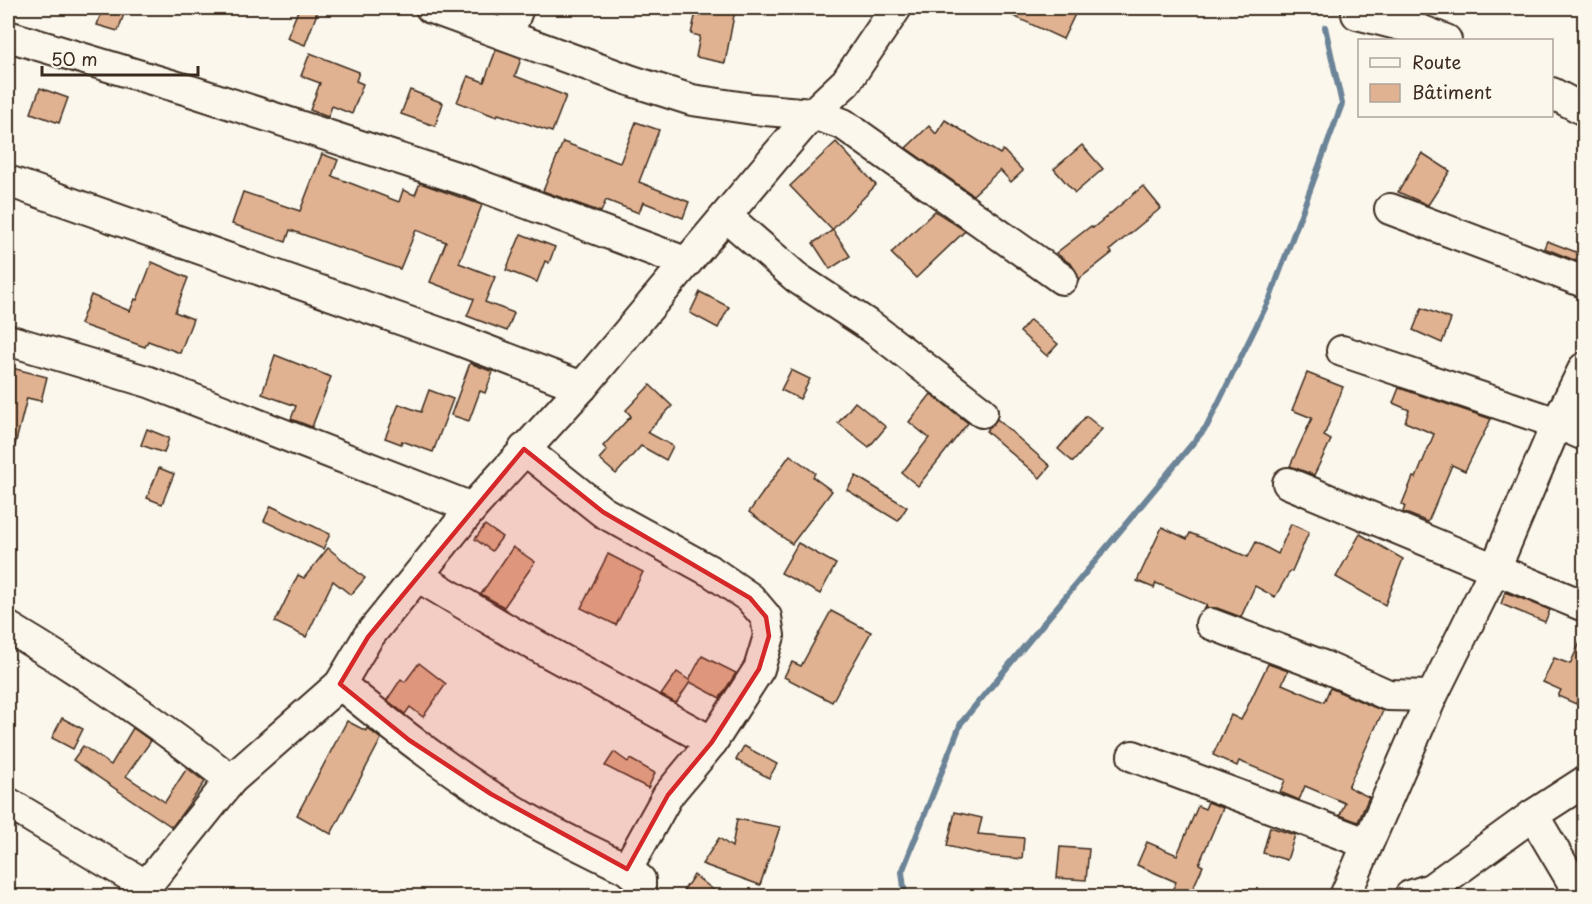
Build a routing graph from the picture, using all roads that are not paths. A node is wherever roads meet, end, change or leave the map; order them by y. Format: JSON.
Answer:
{"nodes":[{"id":1,"x":431,"y":8,"type":"edge"},
{"id":2,"x":896,"y":8,"type":"edge"},
{"id":3,"x":1357,"y":14,"type":"dead end"},
{"id":4,"x":513,"y":21,"type":"edge"},
{"id":5,"x":8,"y":36,"type":"edge"},
{"id":6,"x":1443,"y":39,"type":"edge"},
{"id":7,"x":1553,"y":94,"type":"edge"},
{"id":8,"x":1584,"y":110,"type":"edge"},
{"id":9,"x":812,"y":114,"type":"junction"},
{"id":10,"x":8,"y":182,"type":"edge"},
{"id":11,"x":1390,"y":209,"type":"dead end"},
{"id":12,"x":726,"y":216,"type":"junction"},
{"id":13,"x":685,"y":262,"type":"junction"},
{"id":14,"x":1062,"y":279,"type":"dead end"},
{"id":15,"x":1584,"y":282,"type":"edge"},
{"id":16,"x":8,"y":340,"type":"edge"},
{"id":17,"x":1342,"y":351,"type":"dead end"},
{"id":18,"x":1584,"y":369,"type":"edge"},
{"id":19,"x":582,"y":387,"type":"junction"},
{"id":20,"x":982,"y":412,"type":"dead end"},
{"id":21,"x":1557,"y":423,"type":"junction"},
{"id":22,"x":1584,"y":435,"type":"edge"},
{"id":23,"x":524,"y":449,"type":"junction"},
{"id":24,"x":1288,"y":483,"type":"dead end"},
{"id":25,"x":472,"y":508,"type":"junction"},
{"id":26,"x":1495,"y":569,"type":"junction"},
{"id":27,"x":419,"y":577,"type":"junction"},
{"id":28,"x":1584,"y":606,"type":"edge"},
{"id":29,"x":1211,"y":624,"type":"dead end"},
{"id":30,"x":8,"y":627,"type":"edge"},
{"id":31,"x":340,"y":684,"type":"junction"},
{"id":32,"x":1432,"y":696,"type":"junction"},
{"id":33,"x":712,"y":742,"type":"junction"},
{"id":34,"x":1133,"y":756,"type":"dead end"},
{"id":35,"x":231,"y":780,"type":"junction"},
{"id":36,"x":1584,"y":782,"type":"edge"},
{"id":37,"x":8,"y":803,"type":"edge"},
{"id":38,"x":1533,"y":815,"type":"junction"},
{"id":39,"x":1366,"y":843,"type":"junction"},
{"id":40,"x":627,"y":869,"type":"junction"},
{"id":41,"x":142,"y":891,"type":"edge"},
{"id":42,"x":640,"y":897,"type":"edge"},
{"id":43,"x":1345,"y":897,"type":"edge"},
{"id":44,"x":1410,"y":897,"type":"edge"},
{"id":45,"x":1581,"y":897,"type":"edge"}],
"edges":[{"from":1,"to":4,"type":"street"},
{"from":2,"to":9,"type":"street"},
{"from":3,"to":6,"type":"street"},
{"from":4,"to":9,"type":"street"},
{"from":5,"to":13,"type":"street"},
{"from":7,"to":8,"type":"street"},
{"from":9,"to":12,"type":"street"},
{"from":9,"to":14,"type":"street"},
{"from":10,"to":19,"type":"street"},
{"from":11,"to":15,"type":"street"},
{"from":12,"to":13,"type":"street"},
{"from":12,"to":20,"type":"street"},
{"from":13,"to":19,"type":"street"},
{"from":16,"to":25,"type":"street"},
{"from":17,"to":21,"type":"street"},
{"from":18,"to":21,"type":"street"},
{"from":19,"to":23,"type":"street"},
{"from":21,"to":22,"type":"street"},
{"from":21,"to":26,"type":"street"},
{"from":23,"to":25,"type":"street"},
{"from":23,"to":33,"type":"street"},
{"from":24,"to":26,"type":"street"},
{"from":25,"to":27,"type":"street"},
{"from":26,"to":28,"type":"street"},
{"from":26,"to":32,"type":"street"},
{"from":27,"to":31,"type":"street"},
{"from":27,"to":33,"type":"street"},
{"from":29,"to":32,"type":"street"},
{"from":30,"to":35,"type":"street"},
{"from":31,"to":35,"type":"street"},
{"from":31,"to":40,"type":"street"},
{"from":32,"to":39,"type":"street"},
{"from":33,"to":40,"type":"street"},
{"from":34,"to":39,"type":"street"},
{"from":35,"to":41,"type":"street"},
{"from":36,"to":38,"type":"street"},
{"from":37,"to":41,"type":"street"},
{"from":38,"to":44,"type":"street"},
{"from":38,"to":45,"type":"street"},
{"from":39,"to":43,"type":"street"},
{"from":40,"to":42,"type":"street"}]}
